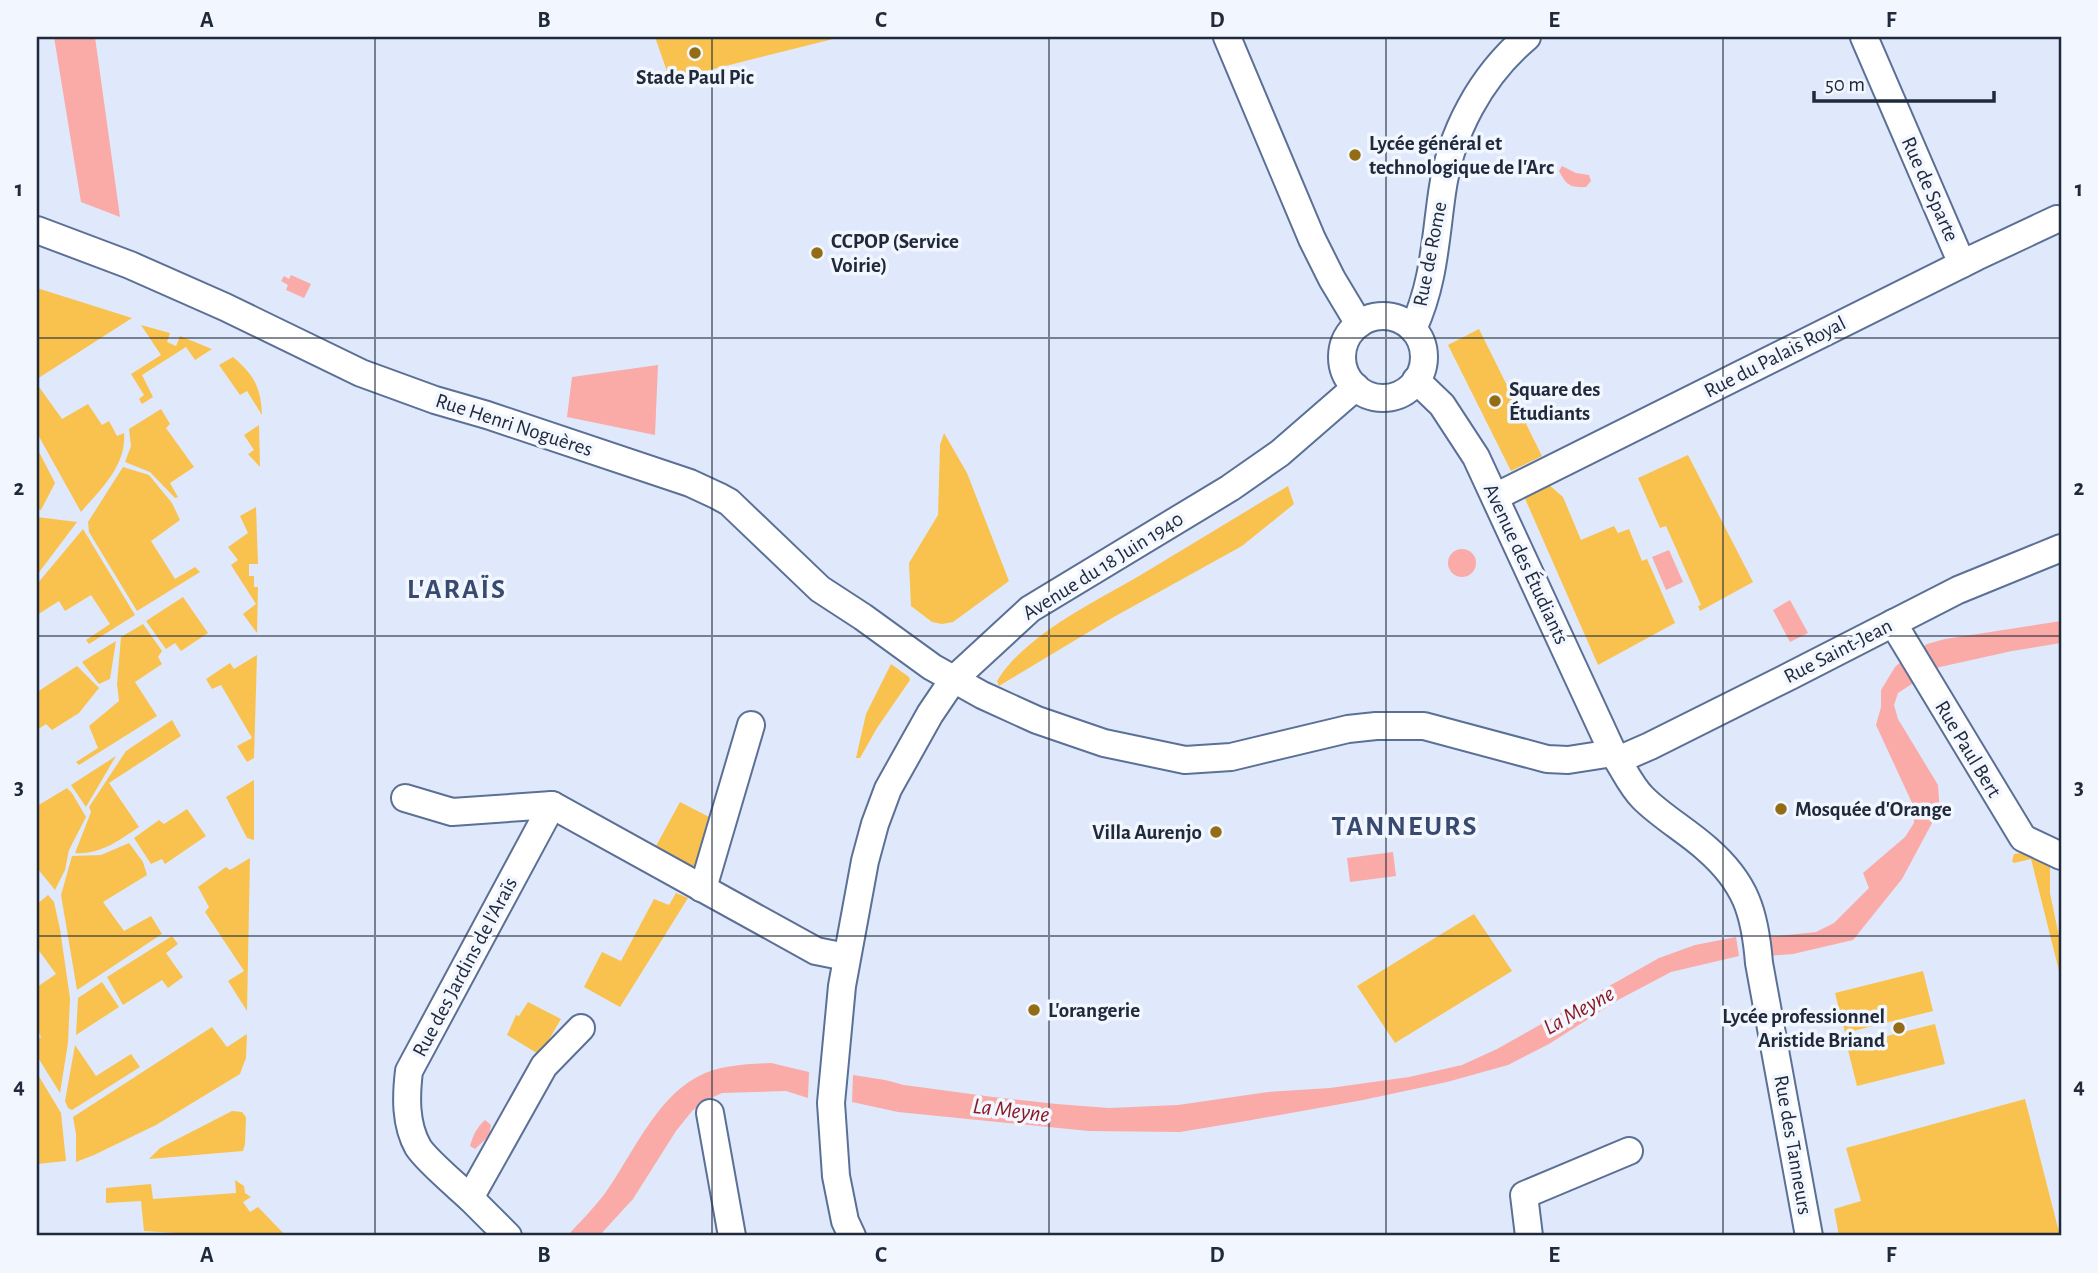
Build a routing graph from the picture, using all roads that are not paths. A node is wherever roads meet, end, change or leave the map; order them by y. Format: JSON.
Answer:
{"nodes":[{"id":1,"x":1227,"y":37,"type":"edge"},
{"id":2,"x":1527,"y":37,"type":"edge"},
{"id":3,"x":1864,"y":37,"type":"edge"},
{"id":4,"x":2057,"y":219,"type":"dead end"},
{"id":5,"x":37,"y":230,"type":"edge"},
{"id":6,"x":1962,"y":264,"type":"junction"},
{"id":7,"x":1359,"y":324,"type":"junction"},
{"id":8,"x":1413,"y":328,"type":"junction"},
{"id":9,"x":1416,"y":380,"type":"junction"},
{"id":10,"x":1356,"y":387,"type":"junction"},
{"id":11,"x":1495,"y":497,"type":"junction"},
{"id":12,"x":2061,"y":548,"type":"edge"},
{"id":13,"x":1893,"y":623,"type":"junction"},
{"id":14,"x":953,"y":680,"type":"junction"},
{"id":15,"x":751,"y":725,"type":"dead end"},
{"id":16,"x":1616,"y":757,"type":"junction"},
{"id":17,"x":1574,"y":759,"type":"joint"},
{"id":18,"x":405,"y":798,"type":"dead end"},
{"id":19,"x":552,"y":805,"type":"junction"},
{"id":20,"x":2061,"y":856,"type":"edge"},
{"id":21,"x":701,"y":888,"type":"junction"},
{"id":22,"x":1756,"y":929,"type":"joint"},
{"id":23,"x":846,"y":957,"type":"junction"},
{"id":24,"x":581,"y":1028,"type":"dead end"},
{"id":25,"x":710,"y":1113,"type":"dead end"},
{"id":26,"x":1629,"y":1150,"type":"dead end"},
{"id":27,"x":470,"y":1198,"type":"junction"},
{"id":28,"x":508,"y":1236,"type":"edge"},
{"id":29,"x":732,"y":1236,"type":"edge"},
{"id":30,"x":852,"y":1236,"type":"edge"},
{"id":31,"x":1529,"y":1236,"type":"edge"},
{"id":32,"x":1809,"y":1236,"type":"edge"}],
"edges":[{"from":1,"to":7,"type":"street"},
{"from":2,"to":8,"type":"street","name":"Rue de Rome"},
{"from":3,"to":6,"type":"street","name":"Rue de Sparte"},
{"from":4,"to":6,"type":"street","name":"Rue du Palais Royal"},
{"from":5,"to":14,"type":"street","name":"Rue Henri Noguères"},
{"from":6,"to":11,"type":"street","name":"Rue du Palais Royal"},
{"from":7,"to":8,"type":"street"},
{"from":7,"to":10,"type":"street"},
{"from":8,"to":9,"type":"street"},
{"from":9,"to":10,"type":"street"},
{"from":9,"to":11,"type":"street","name":"Avenue des Étudiants"},
{"from":10,"to":14,"type":"street","name":"Avenue du 18 Juin 1940"},
{"from":11,"to":16,"type":"street","name":"Avenue des Étudiants"},
{"from":12,"to":13,"type":"street","name":"Rue Saint-Jean"},
{"from":13,"to":16,"type":"street","name":"Rue Saint-Jean"},
{"from":13,"to":20,"type":"street","name":"Rue Paul Bert"},
{"from":14,"to":17,"type":"street","name":"Rue Henri Noguères"},
{"from":14,"to":23,"type":"street","name":"Avenue du 18 Juin 1940"},
{"from":15,"to":21,"type":"street"},
{"from":16,"to":17,"type":"street","name":"Rue Saint-Jean"},
{"from":16,"to":22,"type":"street","name":"Avenue des Étudiants"},
{"from":18,"to":19,"type":"street"},
{"from":19,"to":21,"type":"street"},
{"from":19,"to":27,"type":"street","name":"Rue des Jardins de l'Araïs"},
{"from":21,"to":23,"type":"street"},
{"from":22,"to":32,"type":"street","name":"Rue des Tanneurs"},
{"from":23,"to":30,"type":"street","name":"Avenue du 18 Juin 1940"},
{"from":24,"to":27,"type":"street"},
{"from":25,"to":29,"type":"street"},
{"from":26,"to":31,"type":"street"},
{"from":27,"to":28,"type":"street","name":"Rue des Jardins de l'Araïs"}]}
